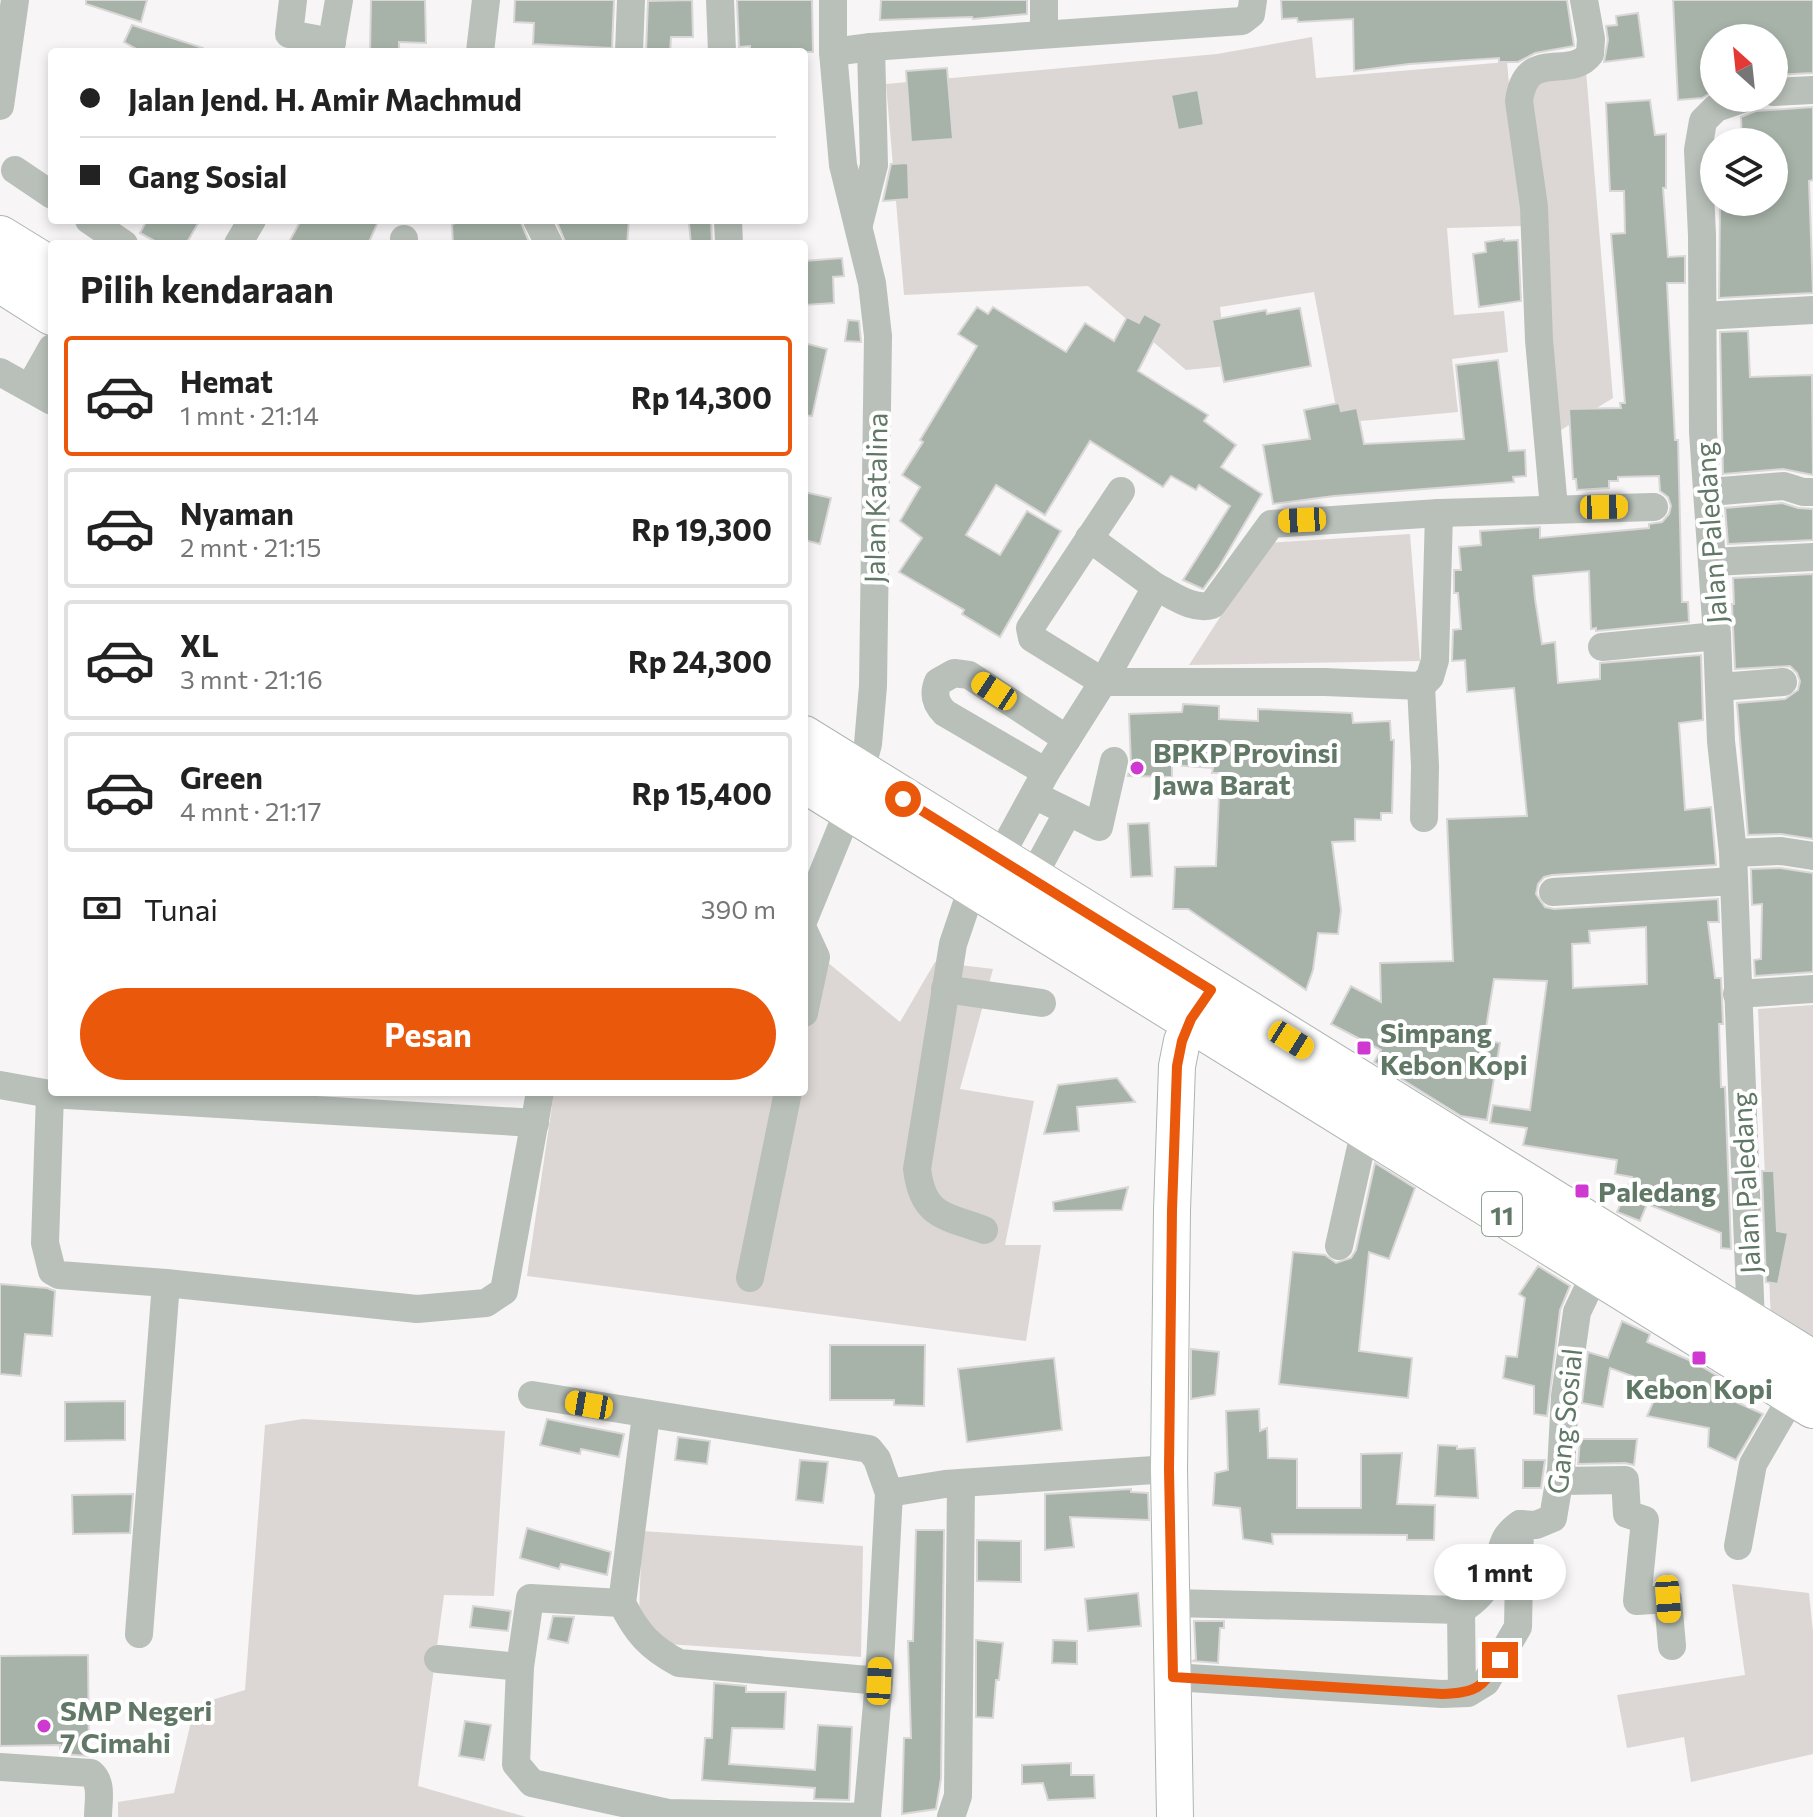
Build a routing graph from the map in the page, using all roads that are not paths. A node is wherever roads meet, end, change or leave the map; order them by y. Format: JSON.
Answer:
{"nodes":[{"id":1,"x":15,"y":0,"type":"edge"},
{"id":2,"x":293,"y":0,"type":"edge"},
{"id":3,"x":339,"y":0,"type":"edge"},
{"id":4,"x":486,"y":0,"type":"edge"},
{"id":5,"x":631,"y":0,"type":"edge"},
{"id":6,"x":720,"y":0,"type":"edge"},
{"id":7,"x":833,"y":0,"type":"edge"},
{"id":8,"x":1044,"y":0,"type":"edge"},
{"id":9,"x":1253,"y":0,"type":"edge"},
{"id":10,"x":1584,"y":0,"type":"edge"},
{"id":11,"x":1044,"y":34,"type":"junction"},
{"id":12,"x":871,"y":47,"type":"junction"},
{"id":13,"x":334,"y":48,"type":"edge"},
{"id":14,"x":480,"y":48,"type":"edge"},
{"id":15,"x":629,"y":48,"type":"edge"},
{"id":16,"x":722,"y":48,"type":"edge"},
{"id":17,"x":833,"y":52,"type":"junction"},
{"id":18,"x":1813,"y":90,"type":"edge"},
{"id":19,"x":1788,"y":91,"type":"edge"},
{"id":20,"x":0,"y":106,"type":"edge"},
{"id":21,"x":1712,"y":112,"type":"edge"},
{"id":22,"x":15,"y":170,"type":"dead end"},
{"id":23,"x":48,"y":192,"type":"edge"},
{"id":24,"x":95,"y":224,"type":"edge"},
{"id":25,"x":859,"y":224,"type":"junction"},
{"id":26,"x":0,"y":237,"type":"edge"},
{"id":27,"x":118,"y":240,"type":"edge"},
{"id":28,"x":48,"y":267,"type":"edge"},
{"id":29,"x":0,"y":281,"type":"edge"},
{"id":30,"x":1813,"y":310,"type":"edge"},
{"id":31,"x":48,"y":311,"type":"edge"},
{"id":32,"x":1703,"y":316,"type":"junction"},
{"id":33,"x":48,"y":365,"type":"edge"},
{"id":34,"x":0,"y":372,"type":"edge"},
{"id":35,"x":41,"y":394,"type":"edge"},
{"id":36,"x":1121,"y":491,"type":"dead end"},
{"id":37,"x":1709,"y":492,"type":"junction"},
{"id":38,"x":1813,"y":492,"type":"edge"},
{"id":39,"x":1654,"y":507,"type":"dead end"},
{"id":40,"x":1554,"y":508,"type":"junction"},
{"id":41,"x":1439,"y":513,"type":"junction"},
{"id":42,"x":1089,"y":538,"type":"junction"},
{"id":43,"x":1813,"y":557,"type":"edge"},
{"id":44,"x":1712,"y":562,"type":"junction"},
{"id":45,"x":1156,"y":587,"type":"junction"},
{"id":46,"x":1717,"y":636,"type":"junction"},
{"id":47,"x":1602,"y":647,"type":"dead end"},
{"id":48,"x":1103,"y":682,"type":"junction"},
{"id":49,"x":1783,"y":682,"type":"dead end"},
{"id":50,"x":1421,"y":686,"type":"junction"},
{"id":51,"x":1719,"y":687,"type":"junction"},
{"id":52,"x":1067,"y":739,"type":"junction"},
{"id":53,"x":808,"y":741,"type":"edge"},
{"id":54,"x":1114,"y":761,"type":"dead end"},
{"id":55,"x":808,"y":782,"type":"edge"},
{"id":56,"x":1040,"y":783,"type":"junction"},
{"id":57,"x":852,"y":789,"type":"junction"},
{"id":58,"x":1068,"y":812,"type":"junction"},
{"id":59,"x":1424,"y":818,"type":"dead end"},
{"id":60,"x":1813,"y":856,"type":"edge"},
{"id":61,"x":1733,"y":867,"type":"junction"},
{"id":62,"x":1002,"y":874,"type":"junction"},
{"id":63,"x":1553,"y":892,"type":"dead end"},
{"id":64,"x":808,"y":908,"type":"edge"},
{"id":65,"x":808,"y":940,"type":"edge"},
{"id":66,"x":945,"y":989,"type":"junction"},
{"id":67,"x":1813,"y":989,"type":"edge"},
{"id":68,"x":808,"y":994,"type":"edge"},
{"id":69,"x":1737,"y":994,"type":"junction"},
{"id":70,"x":1042,"y":1003,"type":"dead end"},
{"id":71,"x":1201,"y":1005,"type":"junction"},
{"id":72,"x":0,"y":1085,"type":"edge"},
{"id":73,"x":48,"y":1094,"type":"edge"},
{"id":74,"x":50,"y":1096,"type":"edge"},
{"id":75,"x":115,"y":1096,"type":"edge"},
{"id":76,"x":539,"y":1096,"type":"edge"},
{"id":77,"x":787,"y":1096,"type":"edge"},
{"id":78,"x":535,"y":1123,"type":"junction"},
{"id":79,"x":1358,"y":1125,"type":"junction"},
{"id":80,"x":984,"y":1230,"type":"dead end"},
{"id":81,"x":1333,"y":1235,"type":"dead end"},
{"id":82,"x":1596,"y":1272,"type":"junction"},
{"id":83,"x":750,"y":1278,"type":"dead end"},
{"id":84,"x":166,"y":1283,"type":"junction"},
{"id":85,"x":1751,"y":1324,"type":"junction"},
{"id":86,"x":1806,"y":1388,"type":"edge"},
{"id":87,"x":532,"y":1395,"type":"dead end"},
{"id":88,"x":646,"y":1415,"type":"junction"},
{"id":89,"x":1169,"y":1469,"type":"junction"},
{"id":90,"x":1560,"y":1481,"type":"junction"},
{"id":91,"x":961,"y":1483,"type":"junction"},
{"id":92,"x":889,"y":1493,"type":"junction"},
{"id":93,"x":1520,"y":1524,"type":"junction"},
{"id":94,"x":1738,"y":1546,"type":"dead end"},
{"id":95,"x":622,"y":1603,"type":"junction"},
{"id":96,"x":1173,"y":1603,"type":"junction"},
{"id":97,"x":1461,"y":1610,"type":"junction"},
{"id":98,"x":139,"y":1634,"type":"dead end"},
{"id":99,"x":1672,"y":1646,"type":"dead end"},
{"id":100,"x":438,"y":1659,"type":"dead end"},
{"id":101,"x":520,"y":1667,"type":"junction"},
{"id":102,"x":1173,"y":1677,"type":"junction"},
{"id":103,"x":879,"y":1681,"type":"junction"},
{"id":104,"x":1452,"y":1694,"type":"junction"},
{"id":105,"x":0,"y":1767,"type":"edge"},
{"id":106,"x":98,"y":1817,"type":"edge"},
{"id":107,"x":868,"y":1817,"type":"edge"},
{"id":108,"x":951,"y":1817,"type":"edge"},
{"id":109,"x":1175,"y":1817,"type":"edge"}],
"edges":[{"from":1,"to":20,"type":"street"},
{"from":2,"to":13,"type":"street"},
{"from":3,"to":13,"type":"street"},
{"from":4,"to":14,"type":"street"},
{"from":5,"to":15,"type":"street"},
{"from":6,"to":16,"type":"street"},
{"from":7,"to":17,"type":"street","name":"Jalan Katalina"},
{"from":8,"to":11,"type":"street"},
{"from":9,"to":11,"type":"street"},
{"from":10,"to":40,"type":"street"},
{"from":11,"to":12,"type":"street"},
{"from":12,"to":17,"type":"street"},
{"from":12,"to":25,"type":"street","name":"Jalan Katalina"},
{"from":17,"to":25,"type":"street","name":"Jalan Katalina"},
{"from":18,"to":19,"type":"street"},
{"from":21,"to":32,"type":"street","name":"Jalan Paledang"},
{"from":22,"to":23,"type":"street"},
{"from":24,"to":27,"type":"street"},
{"from":25,"to":57,"type":"street","name":"Jalan Katalina"},
{"from":26,"to":28,"type":"highway"},
{"from":29,"to":31,"type":"highway"},
{"from":30,"to":32,"type":"street"},
{"from":32,"to":37,"type":"street","name":"Jalan Paledang"},
{"from":33,"to":35,"type":"street"},
{"from":34,"to":35,"type":"street"},
{"from":36,"to":42,"type":"street"},
{"from":37,"to":38,"type":"street"},
{"from":37,"to":44,"type":"street","name":"Jalan Paledang"},
{"from":39,"to":40,"type":"street"},
{"from":40,"to":41,"type":"street"},
{"from":41,"to":45,"type":"street"},
{"from":41,"to":50,"type":"street"},
{"from":42,"to":45,"type":"street"},
{"from":42,"to":48,"type":"street"},
{"from":43,"to":44,"type":"street"},
{"from":44,"to":46,"type":"street","name":"Jalan Paledang"},
{"from":45,"to":48,"type":"street"},
{"from":46,"to":47,"type":"street"},
{"from":46,"to":51,"type":"street","name":"Jalan Paledang"},
{"from":48,"to":50,"type":"street"},
{"from":48,"to":52,"type":"street"},
{"from":49,"to":51,"type":"street"},
{"from":50,"to":59,"type":"street"},
{"from":51,"to":61,"type":"street","name":"Jalan Paledang"},
{"from":52,"to":56,"type":"street"},
{"from":52,"to":56,"type":"street"},
{"from":53,"to":57,"type":"highway","number":"11"},
{"from":54,"to":58,"type":"street"},
{"from":55,"to":57,"type":"highway","number":"11"},
{"from":56,"to":58,"type":"street"},
{"from":56,"to":62,"type":"street"},
{"from":57,"to":62,"type":"highway","number":"11"},
{"from":57,"to":64,"type":"street","name":"Jalan Katalina"},
{"from":58,"to":62,"type":"street"},
{"from":60,"to":61,"type":"street"},
{"from":61,"to":63,"type":"street"},
{"from":61,"to":69,"type":"street","name":"Jalan Paledang"},
{"from":62,"to":66,"type":"street"},
{"from":62,"to":71,"type":"highway","number":"11"},
{"from":62,"to":71,"type":"highway","number":"11"},
{"from":65,"to":68,"type":"street"},
{"from":66,"to":70,"type":"street"},
{"from":66,"to":80,"type":"street"},
{"from":67,"to":69,"type":"street"},
{"from":69,"to":85,"type":"street","name":"Jalan Paledang"},
{"from":71,"to":79,"type":"highway","number":"11"},
{"from":71,"to":85,"type":"highway","number":"11"},
{"from":71,"to":89,"type":"main road"},
{"from":72,"to":73,"type":"street"},
{"from":74,"to":84,"type":"street"},
{"from":75,"to":78,"type":"street"},
{"from":76,"to":78,"type":"street"},
{"from":77,"to":83,"type":"street"},
{"from":78,"to":84,"type":"street"},
{"from":79,"to":81,"type":"street"},
{"from":79,"to":82,"type":"highway","number":"11"},
{"from":82,"to":86,"type":"highway","number":"11"},
{"from":82,"to":90,"type":"street","name":"Gang Sosial"},
{"from":84,"to":98,"type":"street"},
{"from":85,"to":86,"type":"highway","number":"11"},
{"from":86,"to":94,"type":"street"},
{"from":87,"to":88,"type":"street"},
{"from":88,"to":92,"type":"street"},
{"from":88,"to":95,"type":"street"},
{"from":89,"to":91,"type":"street"},
{"from":89,"to":96,"type":"main road"},
{"from":90,"to":93,"type":"street","name":"Gang Sosial"},
{"from":90,"to":99,"type":"street"},
{"from":91,"to":92,"type":"street"},
{"from":91,"to":108,"type":"street"},
{"from":92,"to":103,"type":"street"},
{"from":93,"to":97,"type":"street"},
{"from":93,"to":104,"type":"street","name":"Gang Sosial"},
{"from":95,"to":101,"type":"street"},
{"from":95,"to":103,"type":"street"},
{"from":96,"to":97,"type":"street"},
{"from":96,"to":102,"type":"main road"},
{"from":97,"to":104,"type":"street"},
{"from":100,"to":101,"type":"street"},
{"from":101,"to":107,"type":"street"},
{"from":102,"to":104,"type":"street"},
{"from":102,"to":109,"type":"main road"},
{"from":103,"to":107,"type":"street"},
{"from":105,"to":106,"type":"street"}]}
